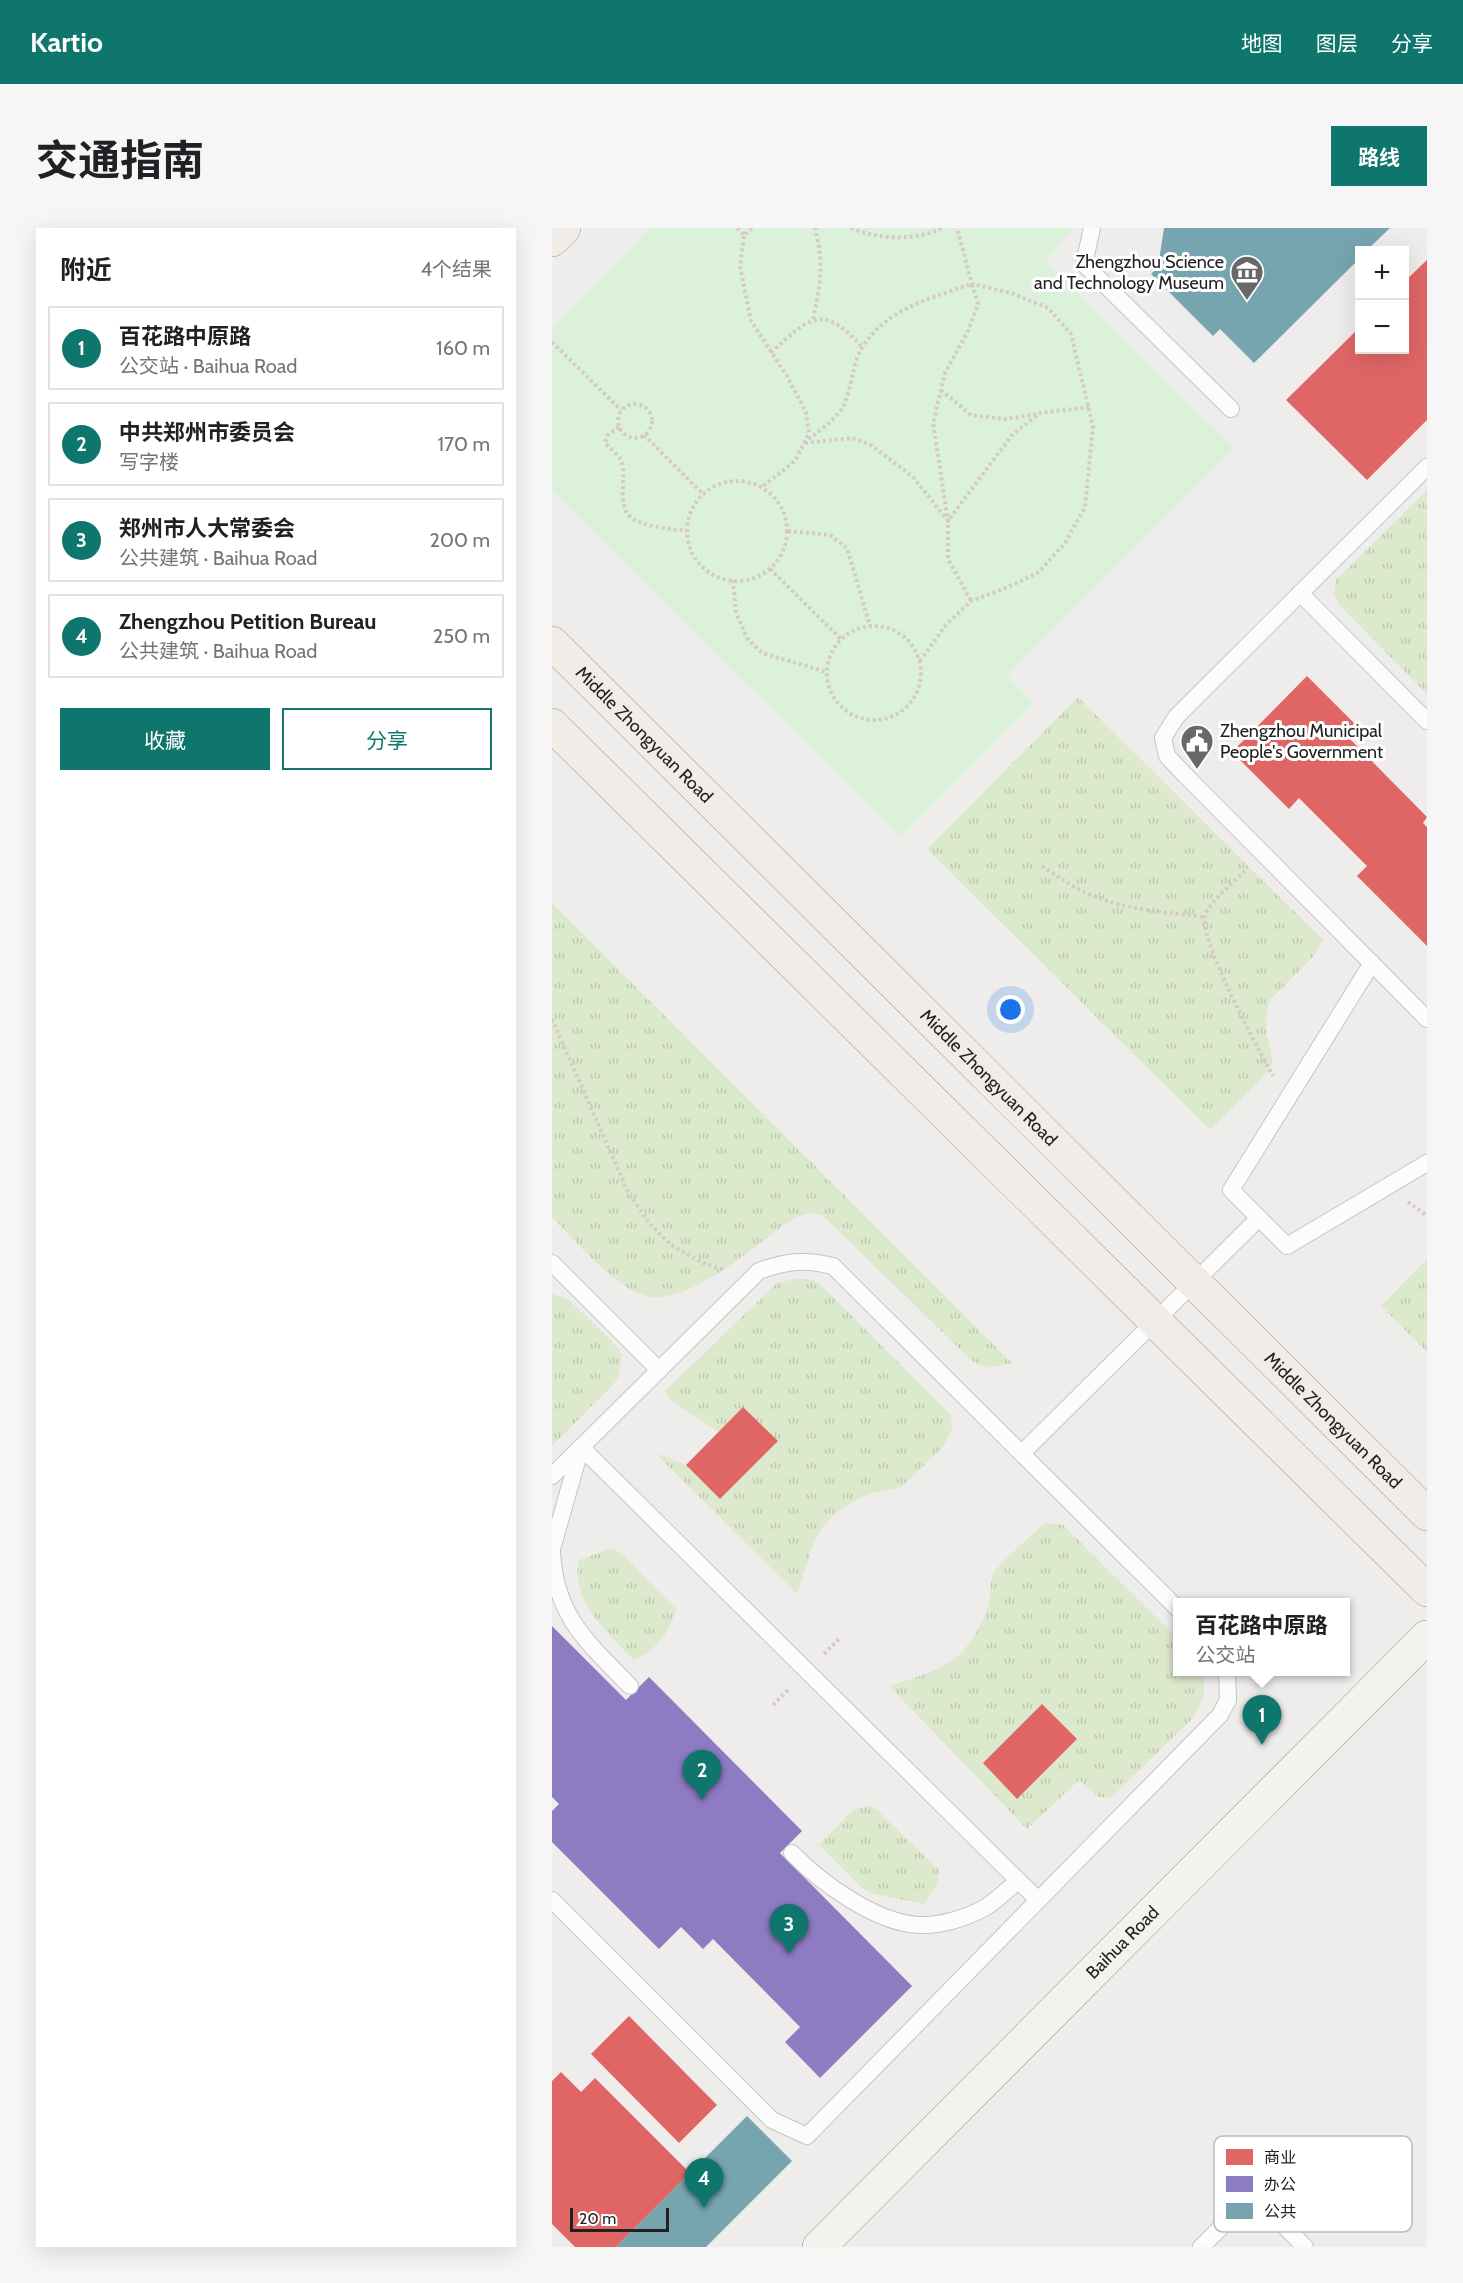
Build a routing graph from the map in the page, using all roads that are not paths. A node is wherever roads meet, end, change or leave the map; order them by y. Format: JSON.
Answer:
{"nodes":[{"id":1,"x":564,"y":228,"type":"edge"},
{"id":2,"x":1092,"y":228,"type":"edge"},
{"id":3,"x":552,"y":240,"type":"edge"},
{"id":4,"x":1232,"y":409,"type":"dead end"},
{"id":5,"x":1427,"y":467,"type":"edge"},
{"id":6,"x":1300,"y":594,"type":"junction"},
{"id":7,"x":552,"y":643,"type":"edge"},
{"id":8,"x":1427,"y":721,"type":"edge"},
{"id":9,"x":552,"y":725,"type":"edge"},
{"id":10,"x":1372,"y":963,"type":"junction"},
{"id":11,"x":1427,"y":1018,"type":"edge"},
{"id":12,"x":1427,"y":1163,"type":"edge"},
{"id":13,"x":1259,"y":1218,"type":"junction"},
{"id":14,"x":552,"y":1263,"type":"edge"},
{"id":15,"x":1194,"y":1283,"type":"junction"},
{"id":16,"x":1156,"y":1322,"type":"junction"},
{"id":17,"x":659,"y":1370,"type":"junction"},
{"id":18,"x":581,"y":1447,"type":"junction"},
{"id":19,"x":1022,"y":1454,"type":"junction"},
{"id":20,"x":552,"y":1476,"type":"edge"},
{"id":21,"x":1427,"y":1514,"type":"edge"},
{"id":22,"x":552,"y":1550,"type":"edge"},
{"id":23,"x":1427,"y":1590,"type":"edge"},
{"id":24,"x":1173,"y":1604,"type":"edge"},
{"id":25,"x":1427,"y":1637,"type":"edge"},
{"id":26,"x":1227,"y":1676,"type":"edge"},
{"id":27,"x":630,"y":1686,"type":"dead end"},
{"id":28,"x":792,"y":1853,"type":"dead end"},
{"id":29,"x":1018,"y":1881,"type":"junction"},
{"id":30,"x":552,"y":1900,"type":"edge"},
{"id":31,"x":1038,"y":1900,"type":"junction"},
{"id":32,"x":1216,"y":2232,"type":"edge"},
{"id":33,"x":1290,"y":2232,"type":"edge"},
{"id":34,"x":819,"y":2247,"type":"edge"},
{"id":35,"x":1201,"y":2247,"type":"edge"},
{"id":36,"x":1305,"y":2247,"type":"edge"}],
"edges":[{"from":1,"to":3,"type":"main road"},
{"from":2,"to":4,"type":"lane"},
{"from":5,"to":6,"type":"lane"},
{"from":6,"to":8,"type":"lane"},
{"from":6,"to":10,"type":"lane"},
{"from":7,"to":15,"type":"main road","name":"Middle Zhongyuan Road"},
{"from":9,"to":16,"type":"main road"},
{"from":10,"to":11,"type":"lane"},
{"from":10,"to":13,"type":"lane"},
{"from":12,"to":13,"type":"lane"},
{"from":13,"to":15,"type":"lane"},
{"from":14,"to":17,"type":"lane"},
{"from":15,"to":16,"type":"lane"},
{"from":15,"to":21,"type":"main road","name":"Middle Zhongyuan Road"},
{"from":16,"to":19,"type":"lane"},
{"from":16,"to":23,"type":"main road"},
{"from":17,"to":18,"type":"lane"},
{"from":17,"to":19,"type":"lane"},
{"from":18,"to":20,"type":"lane"},
{"from":18,"to":22,"type":"lane"},
{"from":18,"to":29,"type":"lane"},
{"from":19,"to":24,"type":"lane"},
{"from":22,"to":27,"type":"lane"},
{"from":25,"to":34,"type":"street","name":"Baihua Road"},
{"from":26,"to":31,"type":"lane"},
{"from":28,"to":29,"type":"lane"},
{"from":29,"to":31,"type":"lane"},
{"from":30,"to":31,"type":"lane"},
{"from":32,"to":35,"type":"lane"},
{"from":33,"to":36,"type":"lane"}]}
